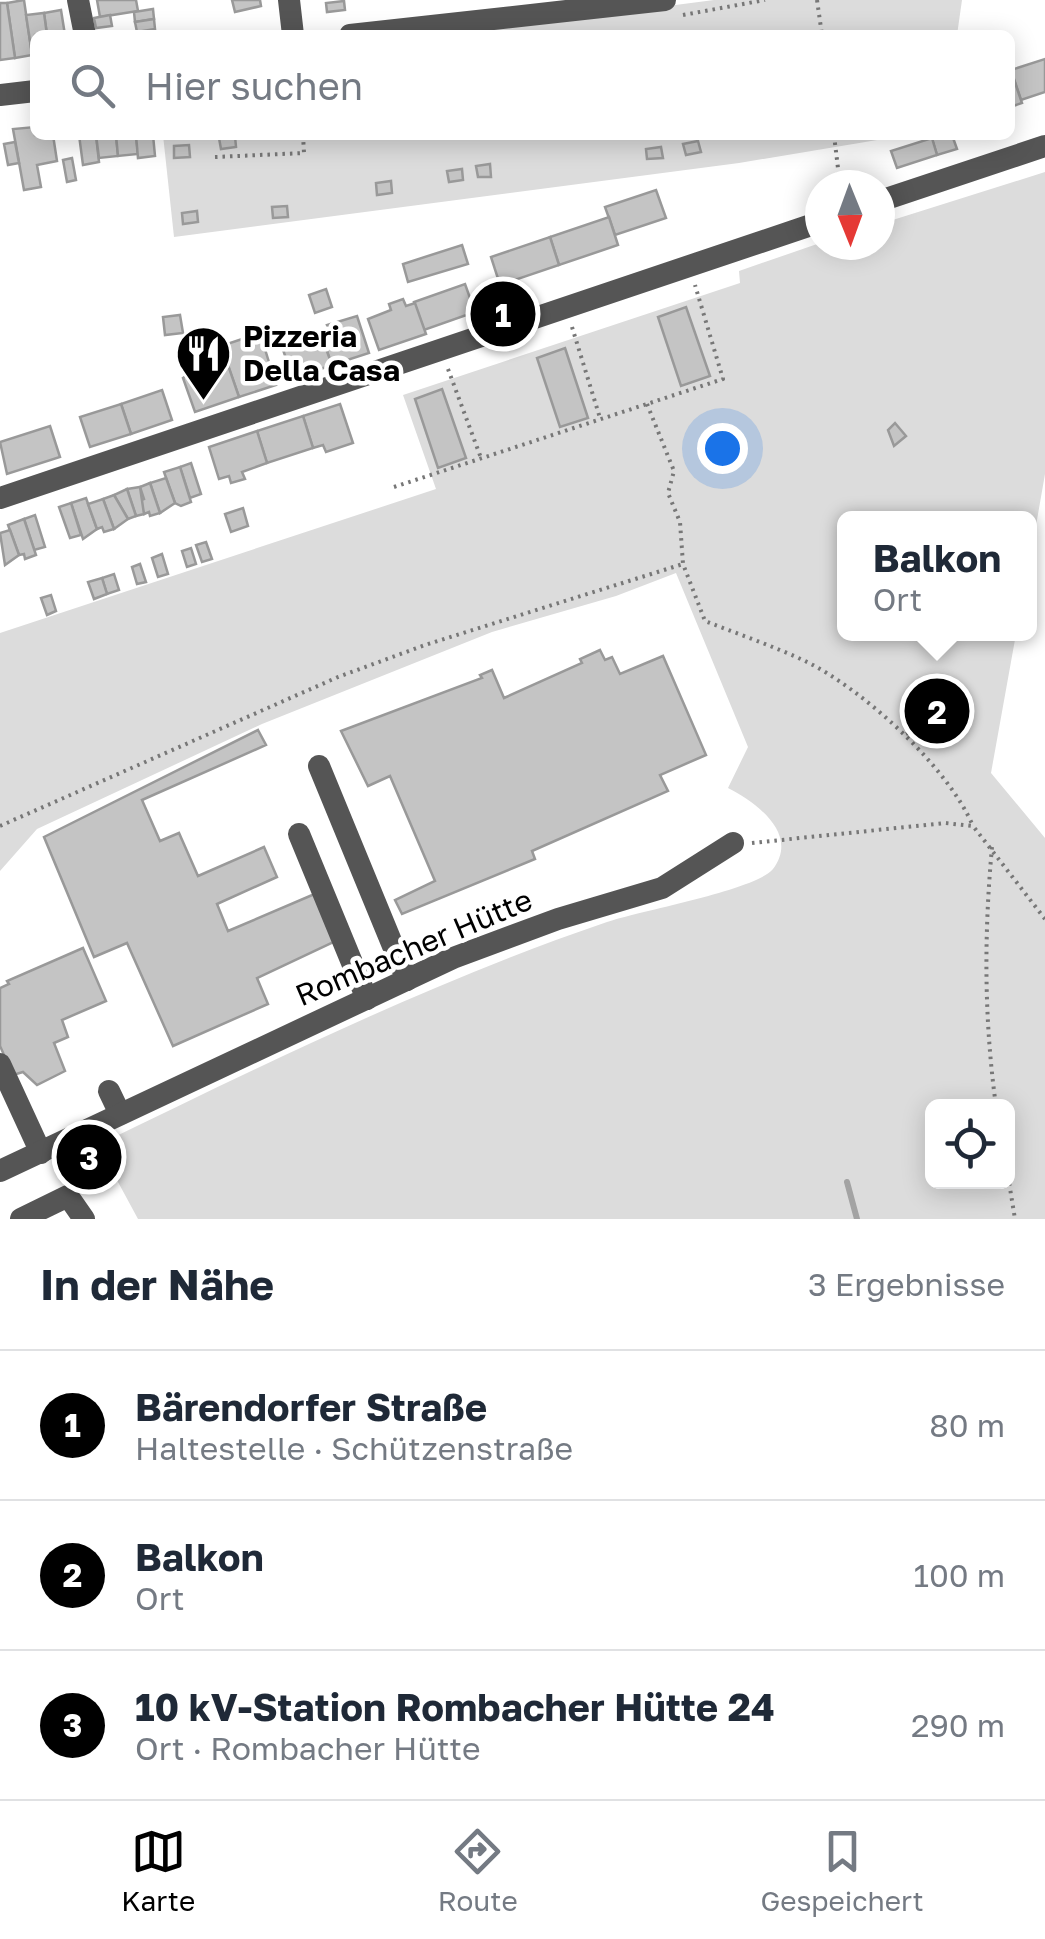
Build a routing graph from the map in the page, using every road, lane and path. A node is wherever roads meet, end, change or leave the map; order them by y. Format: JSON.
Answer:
{"nodes":[{"id":1,"x":78,"y":0,"type":"edge"},
{"id":2,"x":289,"y":0,"type":"edge"},
{"id":3,"x":664,"y":0,"type":"edge"},
{"id":4,"x":817,"y":0,"type":"edge"},
{"id":5,"x":84,"y":30,"type":"edge"},
{"id":6,"x":292,"y":30,"type":"edge"},
{"id":7,"x":395,"y":30,"type":"edge"},
{"id":8,"x":821,"y":30,"type":"edge"},
{"id":9,"x":30,"y":92,"type":"edge"},
{"id":10,"x":0,"y":95,"type":"edge"},
{"id":11,"x":303,"y":140,"type":"edge"},
{"id":12,"x":835,"y":140,"type":"edge"},
{"id":13,"x":1045,"y":146,"type":"edge"},
{"id":14,"x":215,"y":157,"type":"dead end"},
{"id":15,"x":838,"y":170,"type":"edge"},
{"id":16,"x":895,"y":197,"type":"edge"},
{"id":17,"x":805,"y":227,"type":"edge"},
{"id":18,"x":697,"y":291,"type":"dead end"},
{"id":19,"x":575,"y":335,"type":"dead end"},
{"id":20,"x":450,"y":374,"type":"dead end"},
{"id":21,"x":647,"y":404,"type":"junction"},
{"id":22,"x":600,"y":419,"type":"junction"},
{"id":23,"x":481,"y":458,"type":"junction"},
{"id":24,"x":394,"y":487,"type":"dead end"},
{"id":25,"x":0,"y":498,"type":"edge"},
{"id":26,"x":683,"y":564,"type":"junction"},
{"id":27,"x":937,"y":711,"type":"dead end"},
{"id":28,"x":906,"y":734,"type":"junction"},
{"id":29,"x":319,"y":766,"type":"dead end"},
{"id":30,"x":0,"y":826,"type":"edge"},
{"id":31,"x":973,"y":826,"type":"junction"},
{"id":32,"x":299,"y":834,"type":"dead end"},
{"id":33,"x":733,"y":843,"type":"joint"},
{"id":34,"x":992,"y":847,"type":"junction"},
{"id":35,"x":1045,"y":919,"type":"edge"},
{"id":36,"x":407,"y":980,"type":"junction"},
{"id":37,"x":367,"y":999,"type":"junction"},
{"id":38,"x":0,"y":1064,"type":"edge"},
{"id":39,"x":109,"y":1090,"type":"dead end"},
{"id":40,"x":995,"y":1099,"type":"edge"},
{"id":41,"x":120,"y":1114,"type":"junction"},
{"id":42,"x":40,"y":1153,"type":"junction"},
{"id":43,"x":0,"y":1171,"type":"edge"},
{"id":44,"x":1010,"y":1189,"type":"edge"},
{"id":45,"x":21,"y":1219,"type":"edge"},
{"id":46,"x":84,"y":1219,"type":"edge"},
{"id":47,"x":1015,"y":1219,"type":"edge"}],
"edges":[{"from":1,"to":5,"type":"street"},
{"from":2,"to":6,"type":"street"},
{"from":3,"to":7,"type":"street"},
{"from":4,"to":8,"type":"path"},
{"from":9,"to":10,"type":"street"},
{"from":11,"to":14,"type":"path"},
{"from":12,"to":15,"type":"path"},
{"from":13,"to":16,"type":"street"},
{"from":17,"to":25,"type":"street"},
{"from":18,"to":21,"type":"path"},
{"from":19,"to":22,"type":"path"},
{"from":20,"to":23,"type":"path"},
{"from":21,"to":22,"type":"path"},
{"from":21,"to":26,"type":"path"},
{"from":22,"to":23,"type":"path"},
{"from":23,"to":24,"type":"path"},
{"from":26,"to":28,"type":"path"},
{"from":26,"to":30,"type":"path"},
{"from":27,"to":28,"type":"path"},
{"from":28,"to":31,"type":"path"},
{"from":29,"to":36,"type":"street"},
{"from":31,"to":33,"type":"path"},
{"from":31,"to":34,"type":"path"},
{"from":32,"to":37,"type":"street"},
{"from":33,"to":36,"type":"street","name":"Rombacher Hütte"},
{"from":34,"to":35,"type":"path"},
{"from":34,"to":40,"type":"path"},
{"from":36,"to":37,"type":"street","name":"Rombacher Hütte"},
{"from":37,"to":41,"type":"street","name":"Rombacher Hütte"},
{"from":38,"to":42,"type":"street"},
{"from":39,"to":41,"type":"street"},
{"from":41,"to":42,"type":"street","name":"Rombacher Hütte"},
{"from":42,"to":43,"type":"street","name":"Rombacher Hütte"},
{"from":44,"to":47,"type":"path"},
{"from":45,"to":46,"type":"street"}]}
